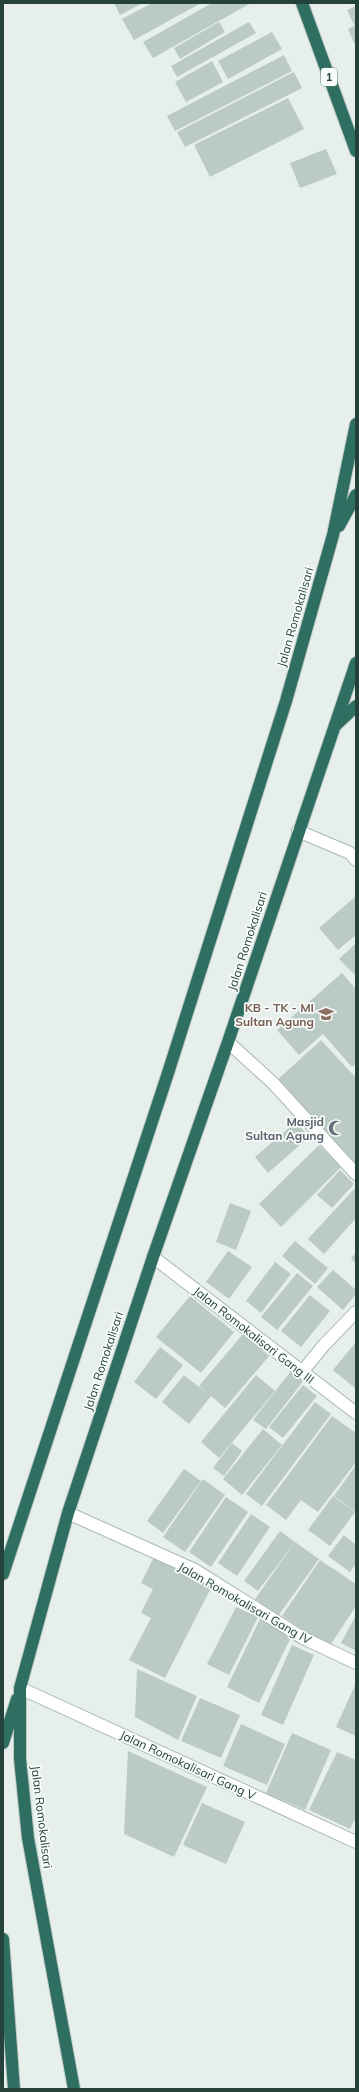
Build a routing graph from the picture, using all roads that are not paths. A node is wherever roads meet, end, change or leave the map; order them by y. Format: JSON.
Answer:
{"nodes":[{"id":1,"x":302,"y":3,"type":"edge"},
{"id":2,"x":356,"y":151,"type":"edge"},
{"id":3,"x":356,"y":424,"type":"edge"},
{"id":4,"x":356,"y":495,"type":"edge"},
{"id":5,"x":333,"y":535,"type":"junction"},
{"id":6,"x":356,"y":663,"type":"edge"},
{"id":7,"x":356,"y":706,"type":"edge"},
{"id":8,"x":334,"y":727,"type":"junction"},
{"id":9,"x":298,"y":832,"type":"junction"},
{"id":10,"x":356,"y":860,"type":"edge"},
{"id":11,"x":228,"y":1042,"type":"junction"},
{"id":12,"x":356,"y":1174,"type":"edge"},
{"id":13,"x":153,"y":1257,"type":"junction"},
{"id":14,"x":356,"y":1312,"type":"edge"},
{"id":15,"x":302,"y":1372,"type":"junction"},
{"id":16,"x":356,"y":1413,"type":"edge"},
{"id":17,"x":68,"y":1513,"type":"junction"},
{"id":18,"x":3,"y":1574,"type":"edge"},
{"id":19,"x":356,"y":1663,"type":"edge"},
{"id":20,"x":20,"y":1688,"type":"junction"},
{"id":21,"x":3,"y":1742,"type":"edge"},
{"id":22,"x":356,"y":1842,"type":"edge"},
{"id":23,"x":3,"y":1939,"type":"edge"},
{"id":24,"x":14,"y":2089,"type":"edge"},
{"id":25,"x":74,"y":2089,"type":"edge"}],
"edges":[{"from":1,"to":2,"type":"highway","number":"1"},
{"from":3,"to":5,"type":"highway","name":"Jalan Romokalisari"},
{"from":4,"to":5,"type":"highway","name":"Jalan Romokalisari"},
{"from":5,"to":18,"type":"highway","name":"Jalan Romokalisari"},
{"from":6,"to":8,"type":"highway","name":"Jalan Romokalisari"},
{"from":7,"to":8,"type":"highway"},
{"from":8,"to":9,"type":"highway","name":"Jalan Romokalisari"},
{"from":9,"to":10,"type":"street"},
{"from":9,"to":11,"type":"highway","name":"Jalan Romokalisari"},
{"from":11,"to":12,"type":"street"},
{"from":11,"to":13,"type":"highway","name":"Jalan Romokalisari"},
{"from":13,"to":15,"type":"street","name":"Jalan Romokalisari Gang III"},
{"from":13,"to":17,"type":"highway","name":"Jalan Romokalisari"},
{"from":14,"to":15,"type":"street"},
{"from":15,"to":16,"type":"street","name":"Jalan Romokalisari Gang III"},
{"from":17,"to":19,"type":"street","name":"Jalan Romokalisari Gang IV"},
{"from":17,"to":20,"type":"highway","name":"Jalan Romokalisari"},
{"from":20,"to":21,"type":"highway"},
{"from":20,"to":22,"type":"street","name":"Jalan Romokalisari Gang V"},
{"from":20,"to":25,"type":"highway","name":"Jalan Romokalisari"},
{"from":23,"to":24,"type":"highway"}]}
